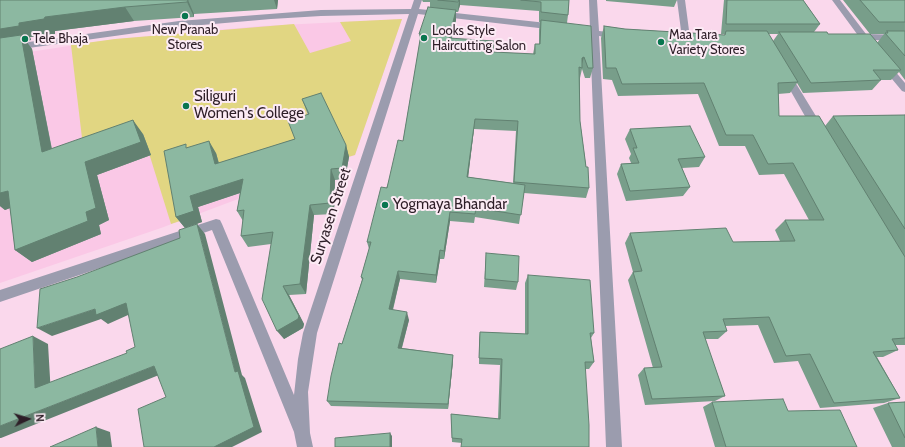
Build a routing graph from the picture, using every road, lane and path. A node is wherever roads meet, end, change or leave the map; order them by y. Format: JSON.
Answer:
{"nodes":[{"id":1,"x":593,"y":0,"type":"edge"},
{"id":2,"x":682,"y":0,"type":"edge"},
{"id":3,"x":836,"y":0,"type":"edge"},
{"id":4,"x":416,"y":6,"type":"edge"},
{"id":5,"x":594,"y":33,"type":"junction"},
{"id":6,"x":628,"y":37,"type":"edge"},
{"id":7,"x":847,"y":37,"type":"edge"},
{"id":8,"x":862,"y":37,"type":"junction"},
{"id":9,"x":686,"y":38,"type":"edge"},
{"id":10,"x":905,"y":38,"type":"edge"},
{"id":11,"x":872,"y":48,"type":"edge"},
{"id":12,"x":0,"y":49,"type":"edge"},
{"id":13,"x":881,"y":60,"type":"edge"},
{"id":14,"x":780,"y":64,"type":"edge"},
{"id":15,"x":905,"y":89,"type":"edge"},
{"id":16,"x":824,"y":139,"type":"edge"},
{"id":17,"x":0,"y":296,"type":"edge"},
{"id":18,"x":302,"y":433,"type":"junction"},
{"id":19,"x":304,"y":447,"type":"edge"},
{"id":20,"x":614,"y":447,"type":"edge"}],
"edges":[{"from":1,"to":5,"type":"street"},
{"from":2,"to":9,"type":"street"},
{"from":3,"to":8,"type":"street"},
{"from":4,"to":5,"type":"street"},
{"from":4,"to":12,"type":"street"},
{"from":4,"to":18,"type":"street","name":"Suryasen Street"},
{"from":5,"to":6,"type":"street"},
{"from":5,"to":20,"type":"street"},
{"from":7,"to":8,"type":"street"},
{"from":8,"to":10,"type":"street"},
{"from":8,"to":11,"type":"street"},
{"from":13,"to":15,"type":"street"},
{"from":14,"to":16,"type":"street"},
{"from":17,"to":18,"type":"street"},
{"from":18,"to":19,"type":"street","name":"Suryasen Street"}]}
